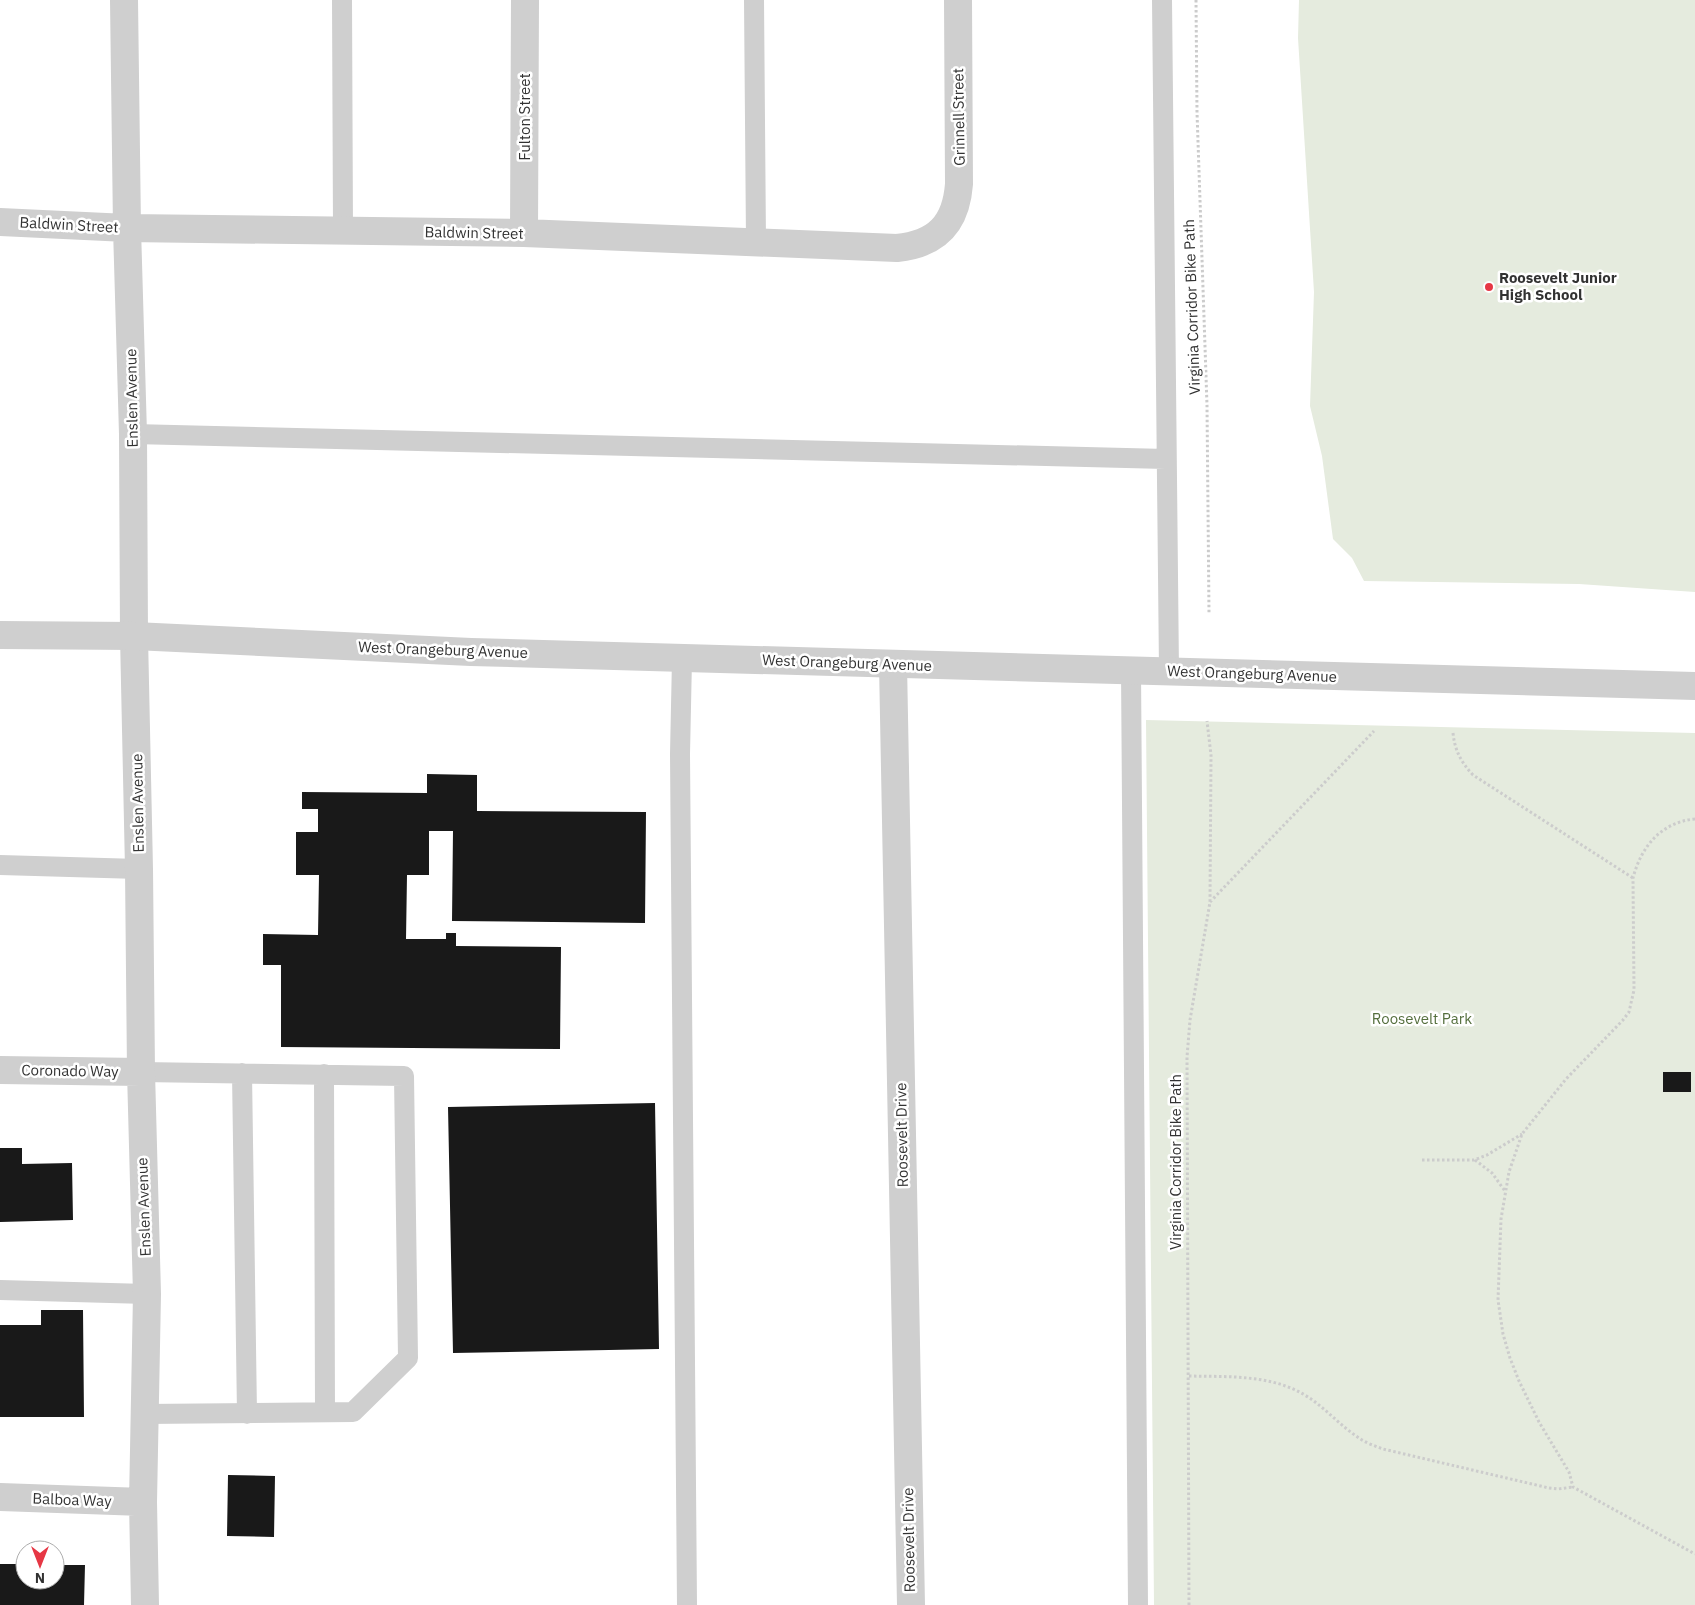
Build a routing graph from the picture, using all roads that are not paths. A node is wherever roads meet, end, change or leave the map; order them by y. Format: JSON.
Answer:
{"nodes":[{"id":1,"x":124,"y":0,"type":"edge"},
{"id":2,"x":342,"y":0,"type":"edge"},
{"id":3,"x":525,"y":0,"type":"edge"},
{"id":4,"x":754,"y":0,"type":"edge"},
{"id":5,"x":958,"y":0,"type":"edge"},
{"id":6,"x":1162,"y":0,"type":"edge"},
{"id":7,"x":0,"y":222,"type":"edge"},
{"id":8,"x":128,"y":228,"type":"junction"},
{"id":9,"x":343,"y":230,"type":"junction"},
{"id":10,"x":942,"y":230,"type":"joint"},
{"id":11,"x":524,"y":233,"type":"junction"},
{"id":12,"x":756,"y":242,"type":"junction"},
{"id":13,"x":133,"y":434,"type":"junction"},
{"id":14,"x":1166,"y":459,"type":"junction"},
{"id":15,"x":0,"y":635,"type":"edge"},
{"id":16,"x":134,"y":636,"type":"junction"},
{"id":17,"x":682,"y":659,"type":"junction"},
{"id":18,"x":893,"y":664,"type":"junction"},
{"id":19,"x":1131,"y":670,"type":"junction"},
{"id":20,"x":1169,"y":671,"type":"junction"},
{"id":21,"x":1695,"y":686,"type":"edge"},
{"id":22,"x":0,"y":865,"type":"edge"},
{"id":23,"x":139,"y":869,"type":"junction"},
{"id":24,"x":0,"y":1070,"type":"edge"},
{"id":25,"x":141,"y":1072,"type":"junction"},
{"id":26,"x":242,"y":1073,"type":"junction"},
{"id":27,"x":324,"y":1074,"type":"junction"},
{"id":28,"x":0,"y":1290,"type":"edge"},
{"id":29,"x":147,"y":1294,"type":"junction"},
{"id":30,"x":325,"y":1412,"type":"junction"},
{"id":31,"x":144,"y":1414,"type":"junction"},
{"id":32,"x":247,"y":1414,"type":"junction"},
{"id":33,"x":0,"y":1498,"type":"edge"},
{"id":34,"x":144,"y":1502,"type":"junction"},
{"id":35,"x":145,"y":1605,"type":"edge"},
{"id":36,"x":688,"y":1605,"type":"edge"},
{"id":37,"x":911,"y":1605,"type":"edge"},
{"id":38,"x":1138,"y":1605,"type":"edge"}],
"edges":[{"from":1,"to":8,"type":"street","name":"Enslen Avenue"},
{"from":2,"to":9,"type":"lane"},
{"from":3,"to":11,"type":"street","name":"Fulton Street"},
{"from":4,"to":12,"type":"lane"},
{"from":5,"to":10,"type":"street","name":"Grinnell Street"},
{"from":6,"to":14,"type":"lane"},
{"from":7,"to":8,"type":"street","name":"Baldwin Street"},
{"from":8,"to":9,"type":"street","name":"Baldwin Street"},
{"from":8,"to":13,"type":"street","name":"Enslen Avenue"},
{"from":9,"to":11,"type":"street","name":"Baldwin Street"},
{"from":10,"to":12,"type":"street","name":"Baldwin Street"},
{"from":11,"to":12,"type":"street","name":"Baldwin Street"},
{"from":13,"to":14,"type":"lane"},
{"from":13,"to":16,"type":"street","name":"Enslen Avenue"},
{"from":14,"to":20,"type":"lane"},
{"from":15,"to":16,"type":"street","name":"West Orangeburg Avenue"},
{"from":16,"to":17,"type":"street","name":"West Orangeburg Avenue"},
{"from":16,"to":23,"type":"street","name":"Enslen Avenue"},
{"from":17,"to":18,"type":"street","name":"West Orangeburg Avenue"},
{"from":17,"to":36,"type":"lane"},
{"from":18,"to":19,"type":"street","name":"West Orangeburg Avenue"},
{"from":18,"to":37,"type":"street","name":"Roosevelt Drive"},
{"from":19,"to":20,"type":"street","name":"West Orangeburg Avenue"},
{"from":19,"to":38,"type":"lane"},
{"from":20,"to":21,"type":"street","name":"West Orangeburg Avenue"},
{"from":22,"to":23,"type":"lane"},
{"from":23,"to":25,"type":"street","name":"Enslen Avenue"},
{"from":24,"to":25,"type":"street","name":"Coronado Way"},
{"from":25,"to":26,"type":"lane"},
{"from":25,"to":29,"type":"street","name":"Enslen Avenue"},
{"from":26,"to":27,"type":"lane"},
{"from":26,"to":32,"type":"lane"},
{"from":27,"to":30,"type":"lane"},
{"from":27,"to":30,"type":"lane"},
{"from":28,"to":29,"type":"lane"},
{"from":29,"to":31,"type":"street","name":"Enslen Avenue"},
{"from":30,"to":32,"type":"lane"},
{"from":31,"to":32,"type":"lane"},
{"from":31,"to":34,"type":"street","name":"Enslen Avenue"},
{"from":33,"to":34,"type":"street","name":"Balboa Way"},
{"from":34,"to":35,"type":"street","name":"Enslen Avenue"}]}
